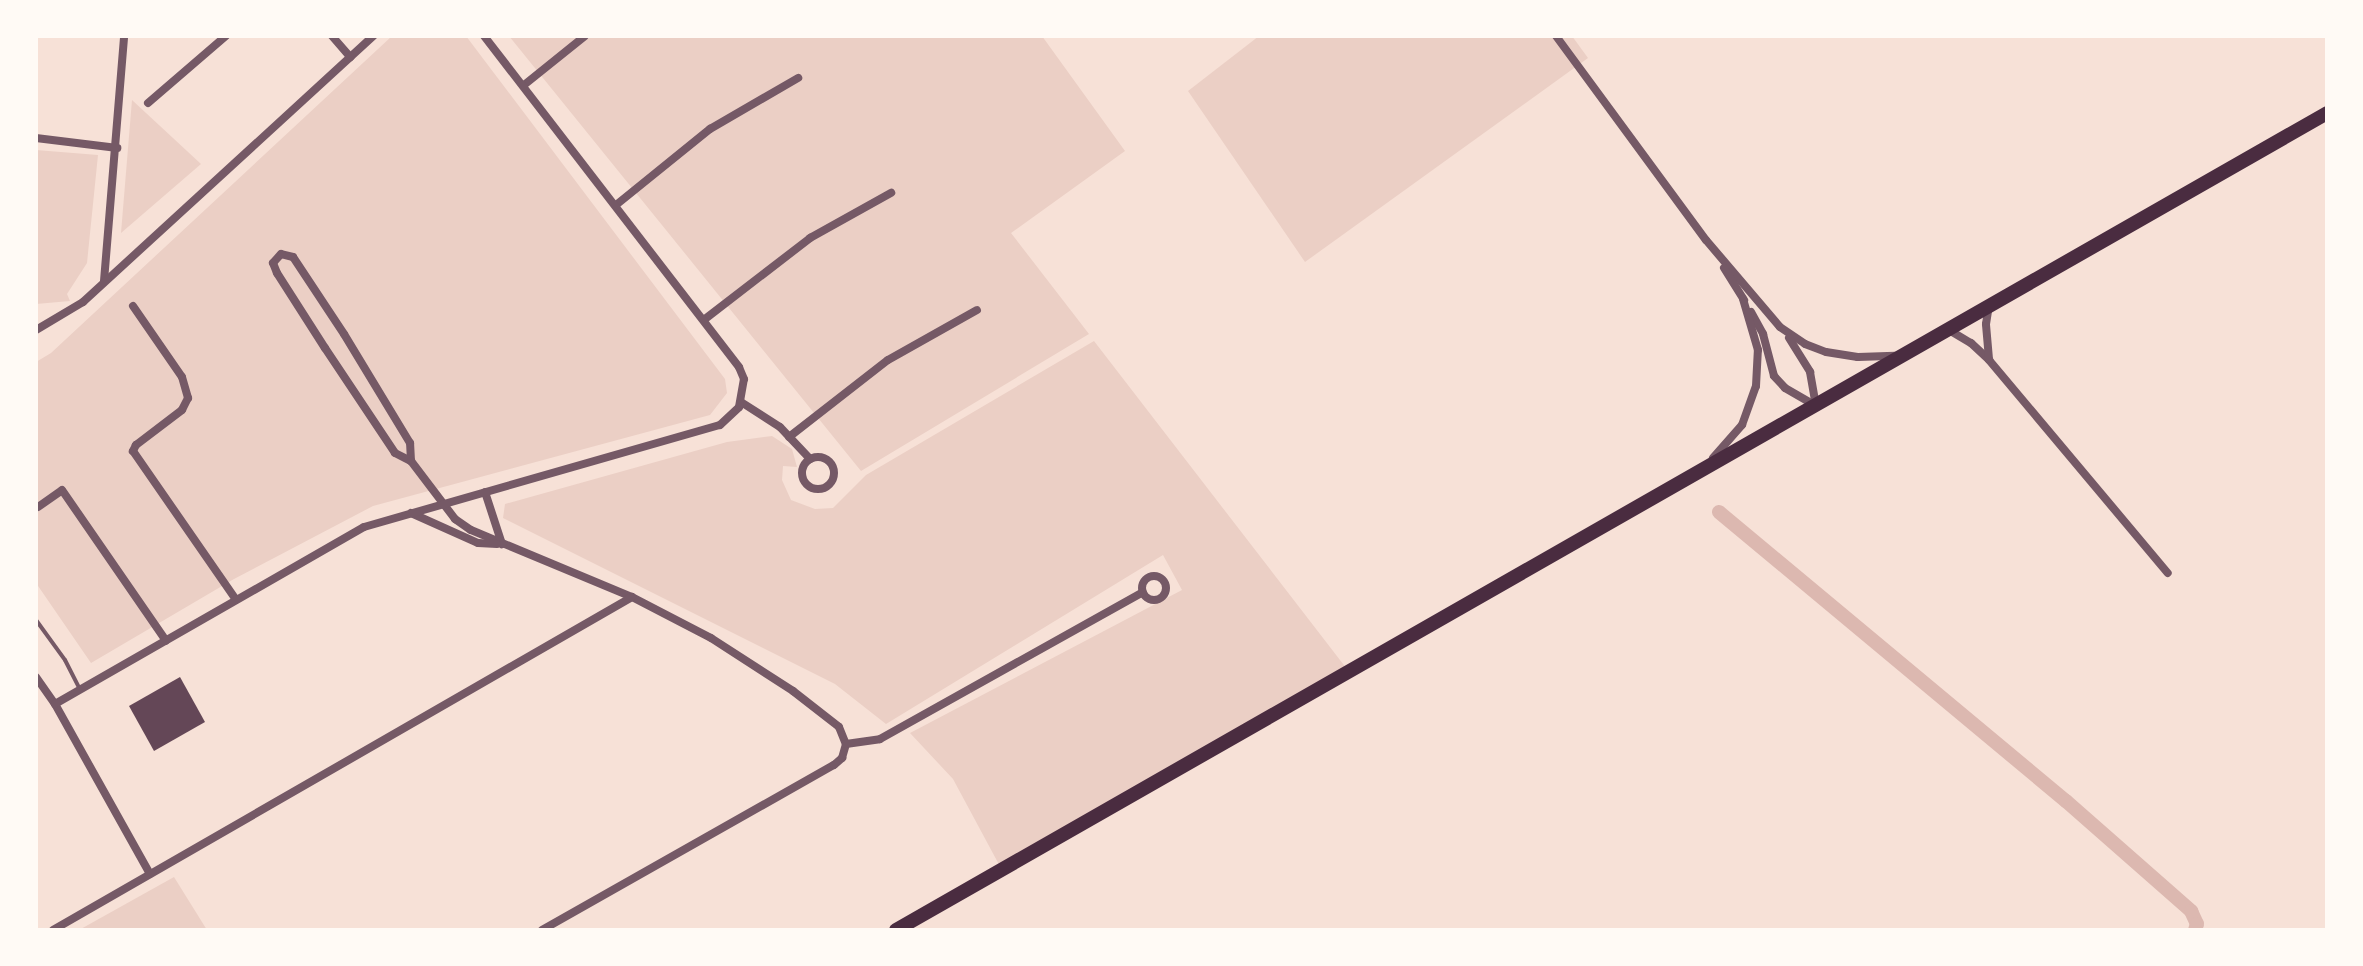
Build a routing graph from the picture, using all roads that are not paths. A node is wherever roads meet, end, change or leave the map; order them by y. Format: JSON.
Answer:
{"nodes":[{"id":1,"x":124,"y":36,"type":"edge"},
{"id":2,"x":226,"y":36,"type":"edge"},
{"id":3,"x":332,"y":36,"type":"edge"},
{"id":4,"x":373,"y":36,"type":"edge"},
{"id":5,"x":484,"y":36,"type":"edge"},
{"id":6,"x":585,"y":36,"type":"edge"},
{"id":7,"x":1556,"y":36,"type":"edge"},
{"id":8,"x":350,"y":57,"type":"junction"},
{"id":9,"x":798,"y":78,"type":"dead end"},
{"id":10,"x":524,"y":85,"type":"junction"},
{"id":11,"x":148,"y":103,"type":"dead end"},
{"id":12,"x":2327,"y":113,"type":"edge"},
{"id":13,"x":36,"y":138,"type":"edge"},
{"id":14,"x":117,"y":148,"type":"junction"},
{"id":15,"x":891,"y":193,"type":"dead end"},
{"id":16,"x":616,"y":205,"type":"junction"},
{"id":17,"x":1706,"y":240,"type":"junction"},
{"id":18,"x":104,"y":282,"type":"junction"},
{"id":19,"x":1743,"y":299,"type":"junction"},
{"id":20,"x":133,"y":306,"type":"dead end"},
{"id":21,"x":1989,"y":306,"type":"junction"},
{"id":22,"x":977,"y":310,"type":"dead end"},
{"id":23,"x":705,"y":319,"type":"junction"},
{"id":24,"x":36,"y":321,"type":"edge"},
{"id":25,"x":49,"y":321,"type":"junction"},
{"id":26,"x":1780,"y":327,"type":"junction"},
{"id":27,"x":1948,"y":329,"type":"junction"},
{"id":28,"x":36,"y":330,"type":"edge"},
{"id":29,"x":1903,"y":355,"type":"junction"},
{"id":30,"x":1989,"y":360,"type":"junction"},
{"id":31,"x":741,"y":402,"type":"junction"},
{"id":32,"x":1816,"y":406,"type":"junction"},
{"id":33,"x":789,"y":437,"type":"junction"},
{"id":34,"x":810,"y":459,"type":"dead end"},
{"id":35,"x":411,"y":461,"type":"junction"},
{"id":36,"x":1684,"y":483,"type":"junction"},
{"id":37,"x":485,"y":492,"type":"junction"},
{"id":38,"x":443,"y":504,"type":"junction"},
{"id":39,"x":38,"y":507,"type":"edge"},
{"id":40,"x":411,"y":513,"type":"junction"},
{"id":41,"x":502,"y":544,"type":"junction"},
{"id":42,"x":2168,"y":573,"type":"dead end"},
{"id":43,"x":1143,"y":592,"type":"dead end"},
{"id":44,"x":632,"y":597,"type":"junction"},
{"id":45,"x":236,"y":600,"type":"junction"},
{"id":46,"x":36,"y":620,"type":"edge"},
{"id":47,"x":166,"y":641,"type":"junction"},
{"id":48,"x":37,"y":679,"type":"edge"},
{"id":49,"x":80,"y":690,"type":"junction"},
{"id":50,"x":55,"y":704,"type":"junction"},
{"id":51,"x":846,"y":744,"type":"junction"},
{"id":52,"x":150,"y":874,"type":"junction"},
{"id":53,"x":53,"y":930,"type":"edge"},
{"id":54,"x":542,"y":930,"type":"edge"},
{"id":55,"x":896,"y":930,"type":"edge"}],
"edges":[{"from":1,"to":14,"type":"street"},
{"from":2,"to":11,"type":"street"},
{"from":3,"to":8,"type":"street"},
{"from":4,"to":8,"type":"street"},
{"from":5,"to":10,"type":"street"},
{"from":6,"to":10,"type":"street"},
{"from":7,"to":17,"type":"street"},
{"from":8,"to":18,"type":"street"},
{"from":9,"to":16,"type":"street"},
{"from":10,"to":16,"type":"street"},
{"from":12,"to":21,"type":"main road"},
{"from":13,"to":14,"type":"street"},
{"from":14,"to":18,"type":"street"},
{"from":15,"to":23,"type":"street"},
{"from":16,"to":23,"type":"street"},
{"from":17,"to":19,"type":"street"},
{"from":17,"to":26,"type":"street"},
{"from":18,"to":25,"type":"street"},
{"from":19,"to":32,"type":"street"},
{"from":19,"to":36,"type":"street"},
{"from":20,"to":45,"type":"street"},
{"from":21,"to":27,"type":"main road"},
{"from":21,"to":30,"type":"street"},
{"from":22,"to":33,"type":"street"},
{"from":23,"to":31,"type":"street"},
{"from":24,"to":25,"type":"street"},
{"from":25,"to":28,"type":"street"},
{"from":26,"to":29,"type":"street"},
{"from":26,"to":32,"type":"street"},
{"from":27,"to":29,"type":"main road"},
{"from":27,"to":30,"type":"street"},
{"from":29,"to":32,"type":"main road"},
{"from":30,"to":42,"type":"street"},
{"from":31,"to":33,"type":"street"},
{"from":31,"to":37,"type":"street"},
{"from":32,"to":36,"type":"main road"},
{"from":33,"to":34,"type":"street"},
{"from":35,"to":35,"type":"street"},
{"from":35,"to":38,"type":"street"},
{"from":36,"to":55,"type":"main road"},
{"from":37,"to":38,"type":"street"},
{"from":37,"to":41,"type":"street"},
{"from":38,"to":40,"type":"street"},
{"from":38,"to":41,"type":"street"},
{"from":39,"to":47,"type":"street"},
{"from":40,"to":41,"type":"street"},
{"from":40,"to":45,"type":"street"},
{"from":41,"to":44,"type":"street"},
{"from":43,"to":51,"type":"street"},
{"from":44,"to":51,"type":"street"},
{"from":44,"to":52,"type":"street"},
{"from":45,"to":47,"type":"street"},
{"from":46,"to":49,"type":"lane"},
{"from":47,"to":49,"type":"street"},
{"from":48,"to":50,"type":"street"},
{"from":49,"to":50,"type":"street"},
{"from":50,"to":52,"type":"street"},
{"from":51,"to":54,"type":"street"},
{"from":52,"to":53,"type":"street"}]}
